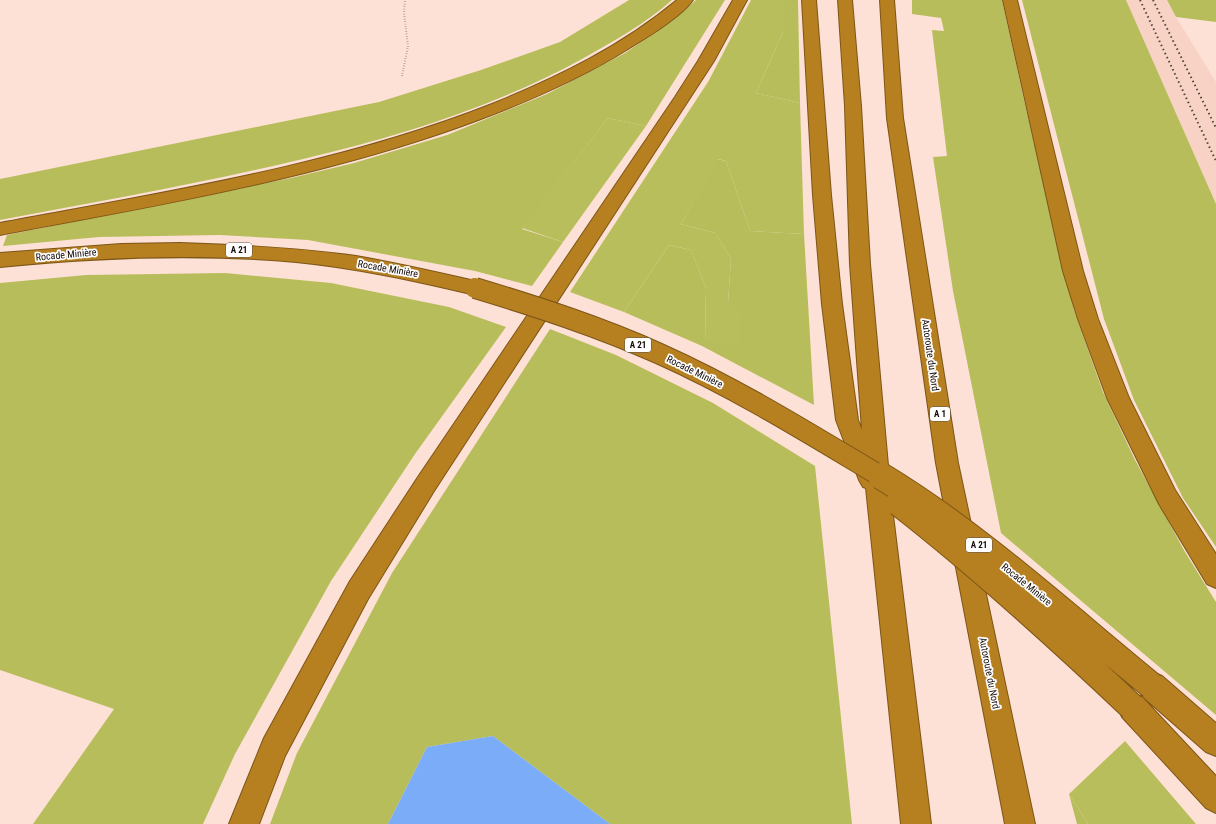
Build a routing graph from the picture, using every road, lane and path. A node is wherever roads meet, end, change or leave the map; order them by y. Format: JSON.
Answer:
{"nodes":[{"id":1,"x":405,"y":0,"type":"edge"},
{"id":2,"x":686,"y":0,"type":"edge"},
{"id":3,"x":740,"y":0,"type":"edge"},
{"id":4,"x":809,"y":0,"type":"edge"},
{"id":5,"x":845,"y":0,"type":"edge"},
{"id":6,"x":887,"y":0,"type":"edge"},
{"id":7,"x":1010,"y":0,"type":"edge"},
{"id":8,"x":402,"y":76,"type":"dead end"},
{"id":9,"x":0,"y":229,"type":"edge"},
{"id":10,"x":0,"y":260,"type":"edge"},
{"id":11,"x":792,"y":424,"type":"junction"},
{"id":12,"x":879,"y":499,"type":"junction"},
{"id":13,"x":1216,"y":576,"type":"edge"},
{"id":14,"x":1216,"y":742,"type":"edge"},
{"id":15,"x":1216,"y":798,"type":"edge"},
{"id":16,"x":244,"y":824,"type":"edge"},
{"id":17,"x":916,"y":824,"type":"edge"},
{"id":18,"x":1020,"y":824,"type":"edge"}],
"edges":[{"from":1,"to":8,"type":"path"},
{"from":2,"to":9,"type":"highway"},
{"from":3,"to":16,"type":"highway"},
{"from":4,"to":12,"type":"highway"},
{"from":5,"to":12,"type":"highway"},
{"from":6,"to":18,"type":"highway","name":"Autoroute du Nord","number":"A 1"},
{"from":7,"to":13,"type":"highway"},
{"from":10,"to":11,"type":"highway","name":"Rocade Minière","number":"A 21","bridge":true},
{"from":11,"to":14,"type":"highway","name":"Rocade Minière","number":"A 21","bridge":true},
{"from":11,"to":15,"type":"highway","bridge":true},
{"from":12,"to":17,"type":"highway"}]}
